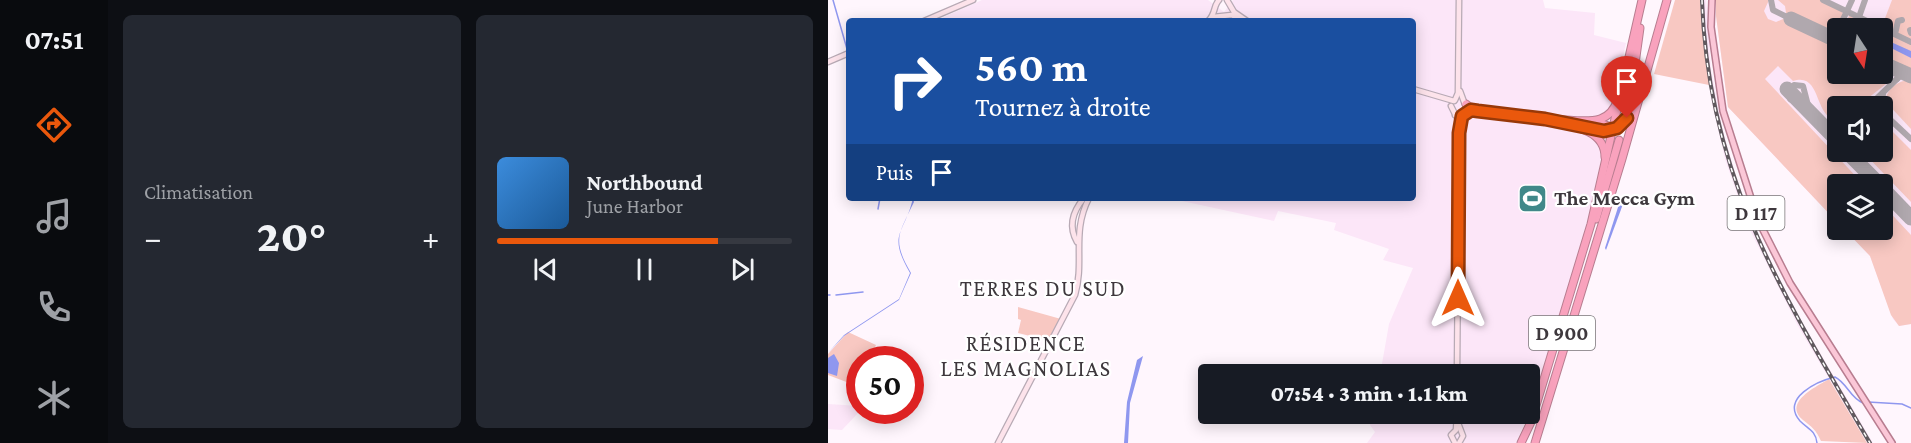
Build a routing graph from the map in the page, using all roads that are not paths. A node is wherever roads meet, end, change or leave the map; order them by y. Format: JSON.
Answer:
{"nodes":[{"id":1,"x":973,"y":0,"type":"edge"},
{"id":2,"x":1209,"y":0,"type":"edge"},
{"id":3,"x":1219,"y":0,"type":"edge"},
{"id":4,"x":1460,"y":0,"type":"edge"},
{"id":5,"x":1643,"y":0,"type":"edge"},
{"id":6,"x":1669,"y":0,"type":"edge"},
{"id":7,"x":1711,"y":0,"type":"edge"},
{"id":8,"x":1230,"y":3,"type":"edge"},
{"id":9,"x":1215,"y":8,"type":"junction"},
{"id":10,"x":1220,"y":15,"type":"junction"},
{"id":11,"x":1227,"y":15,"type":"junction"},
{"id":12,"x":931,"y":18,"type":"edge"},
{"id":13,"x":1210,"y":18,"type":"edge"},
{"id":14,"x":1212,"y":18,"type":"edge"},
{"id":15,"x":1234,"y":18,"type":"edge"},
{"id":16,"x":1244,"y":18,"type":"edge"},
{"id":17,"x":1459,"y":34,"type":"junction"},
{"id":18,"x":1634,"y":35,"type":"junction"},
{"id":19,"x":846,"y":54,"type":"edge"},
{"id":20,"x":828,"y":62,"type":"edge"},
{"id":21,"x":1416,"y":91,"type":"edge"},
{"id":22,"x":1454,"y":102,"type":"junction"},
{"id":23,"x":1465,"y":108,"type":"junction"},
{"id":24,"x":1455,"y":116,"type":"junction"},
{"id":25,"x":1537,"y":117,"type":"junction"},
{"id":26,"x":1459,"y":126,"type":"junction"},
{"id":27,"x":1612,"y":127,"type":"dead end"},
{"id":28,"x":1619,"y":140,"type":"dead end"},
{"id":29,"x":1084,"y":201,"type":"edge"},
{"id":30,"x":1085,"y":201,"type":"edge"},
{"id":31,"x":1593,"y":222,"type":"junction"},
{"id":32,"x":1072,"y":226,"type":"junction"},
{"id":33,"x":1079,"y":227,"type":"junction"},
{"id":34,"x":1077,"y":244,"type":"junction"},
{"id":35,"x":1458,"y":364,"type":"edge"},
{"id":36,"x":1458,"y":424,"type":"edge"},
{"id":37,"x":1458,"y":430,"type":"junction"},
{"id":38,"x":1457,"y":442,"type":"edge"},
{"id":39,"x":996,"y":443,"type":"edge"},
{"id":40,"x":1523,"y":443,"type":"edge"},
{"id":41,"x":1536,"y":443,"type":"edge"},
{"id":42,"x":1891,"y":443,"type":"edge"}],
"edges":[{"from":1,"to":12,"type":"main road"},
{"from":2,"to":9,"type":"main road"},
{"from":3,"to":9,"type":"main road"},
{"from":4,"to":17,"type":"main road"},
{"from":5,"to":18,"type":"highway","number":"D 900"},
{"from":5,"to":25,"type":"highway","bridge":true},
{"from":5,"to":31,"type":"highway","number":"D 900"},
{"from":6,"to":41,"type":"highway"},
{"from":7,"to":42,"type":"main road","number":"D 117"},
{"from":8,"to":11,"type":"main road"},
{"from":8,"to":16,"type":"main road"},
{"from":9,"to":10,"type":"main road"},
{"from":9,"to":13,"type":"main road"},
{"from":10,"to":11,"type":"main road"},
{"from":10,"to":14,"type":"main road"},
{"from":11,"to":15,"type":"main road"},
{"from":17,"to":22,"type":"main road"},
{"from":17,"to":23,"type":"main road"},
{"from":18,"to":25,"type":"highway"},
{"from":18,"to":31,"type":"highway","number":"D 900"},
{"from":19,"to":20,"type":"main road"},
{"from":21,"to":22,"type":"main road"},
{"from":22,"to":23,"type":"main road"},
{"from":22,"to":24,"type":"main road"},
{"from":23,"to":24,"type":"main road"},
{"from":23,"to":25,"type":"highway"},
{"from":23,"to":26,"type":"main road"},
{"from":24,"to":26,"type":"main road"},
{"from":25,"to":27,"type":"highway"},
{"from":25,"to":31,"type":"highway"},
{"from":26,"to":35,"type":"main road"},
{"from":28,"to":31,"type":"highway"},
{"from":29,"to":32,"type":"main road"},
{"from":30,"to":33,"type":"main road"},
{"from":31,"to":40,"type":"highway","number":"D 900"},
{"from":32,"to":33,"type":"main road"},
{"from":32,"to":34,"type":"main road"},
{"from":33,"to":34,"type":"main road"},
{"from":34,"to":39,"type":"main road"},
{"from":36,"to":37,"type":"main road"},
{"from":37,"to":38,"type":"main road"},
{"from":37,"to":38,"type":"main road"}]}
